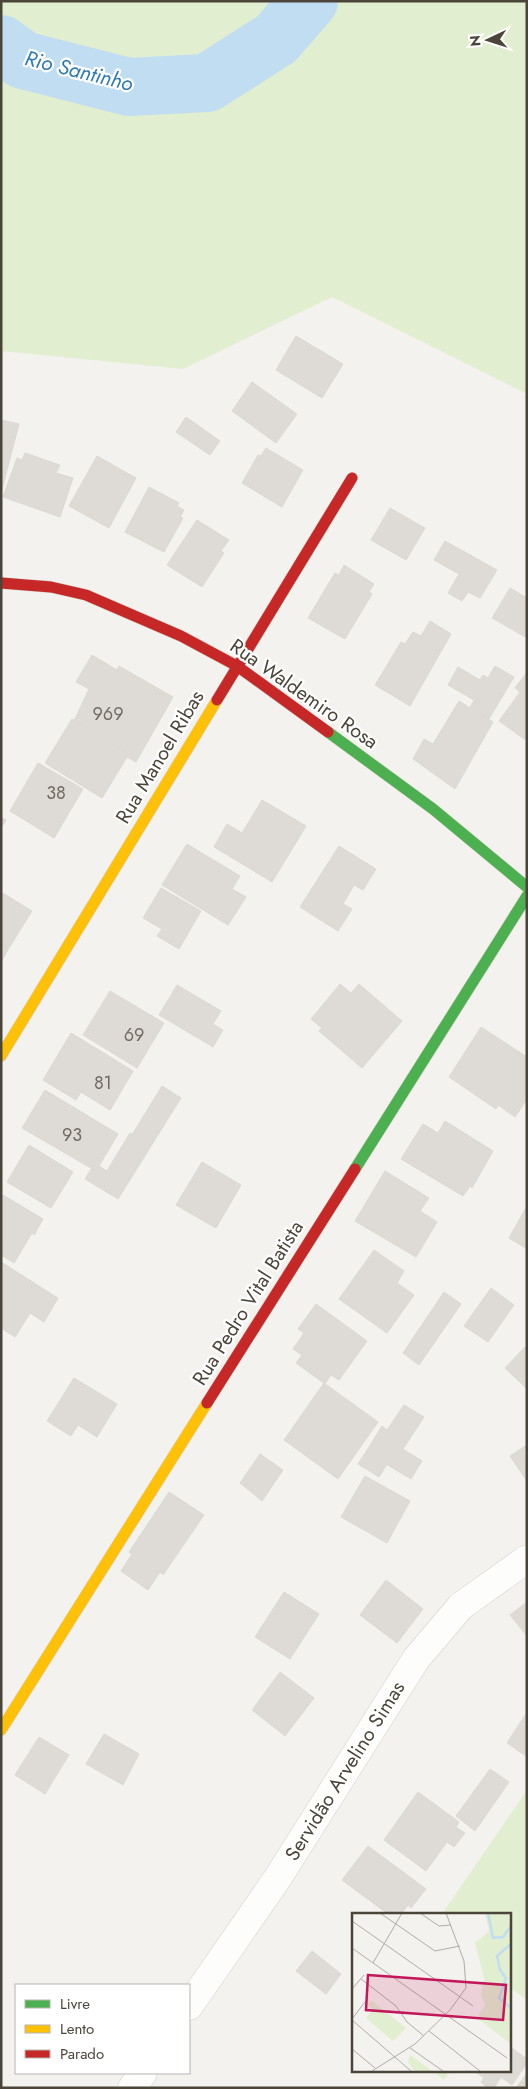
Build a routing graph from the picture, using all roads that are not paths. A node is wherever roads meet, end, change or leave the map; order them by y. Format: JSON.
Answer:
{"nodes":[{"id":1,"x":352,"y":478,"type":"dead end"},
{"id":2,"x":1,"y":583,"type":"edge"},
{"id":3,"x":237,"y":666,"type":"junction"},
{"id":4,"x":527,"y":887,"type":"edge"},
{"id":5,"x":527,"y":896,"type":"edge"},
{"id":6,"x":1,"y":1056,"type":"edge"},
{"id":7,"x":527,"y":1558,"type":"edge"},
{"id":8,"x":1,"y":1730,"type":"edge"},
{"id":9,"x":190,"y":2005,"type":"edge"},
{"id":10,"x":142,"y":2074,"type":"edge"},
{"id":11,"x":132,"y":2088,"type":"edge"}],
"edges":[{"from":1,"to":3,"type":"street","name":"Rua Manoel Ribas"},
{"from":2,"to":3,"type":"street","name":"Rua Waldemiro Rosa"},
{"from":3,"to":4,"type":"street","name":"Rua Waldemiro Rosa"},
{"from":3,"to":6,"type":"street","name":"Rua Manoel Ribas"},
{"from":5,"to":8,"type":"street","name":"Rua Pedro Vital Batista"},
{"from":7,"to":9,"type":"street","name":"Servidão Arvelino Simas"},
{"from":10,"to":11,"type":"street"}]}
